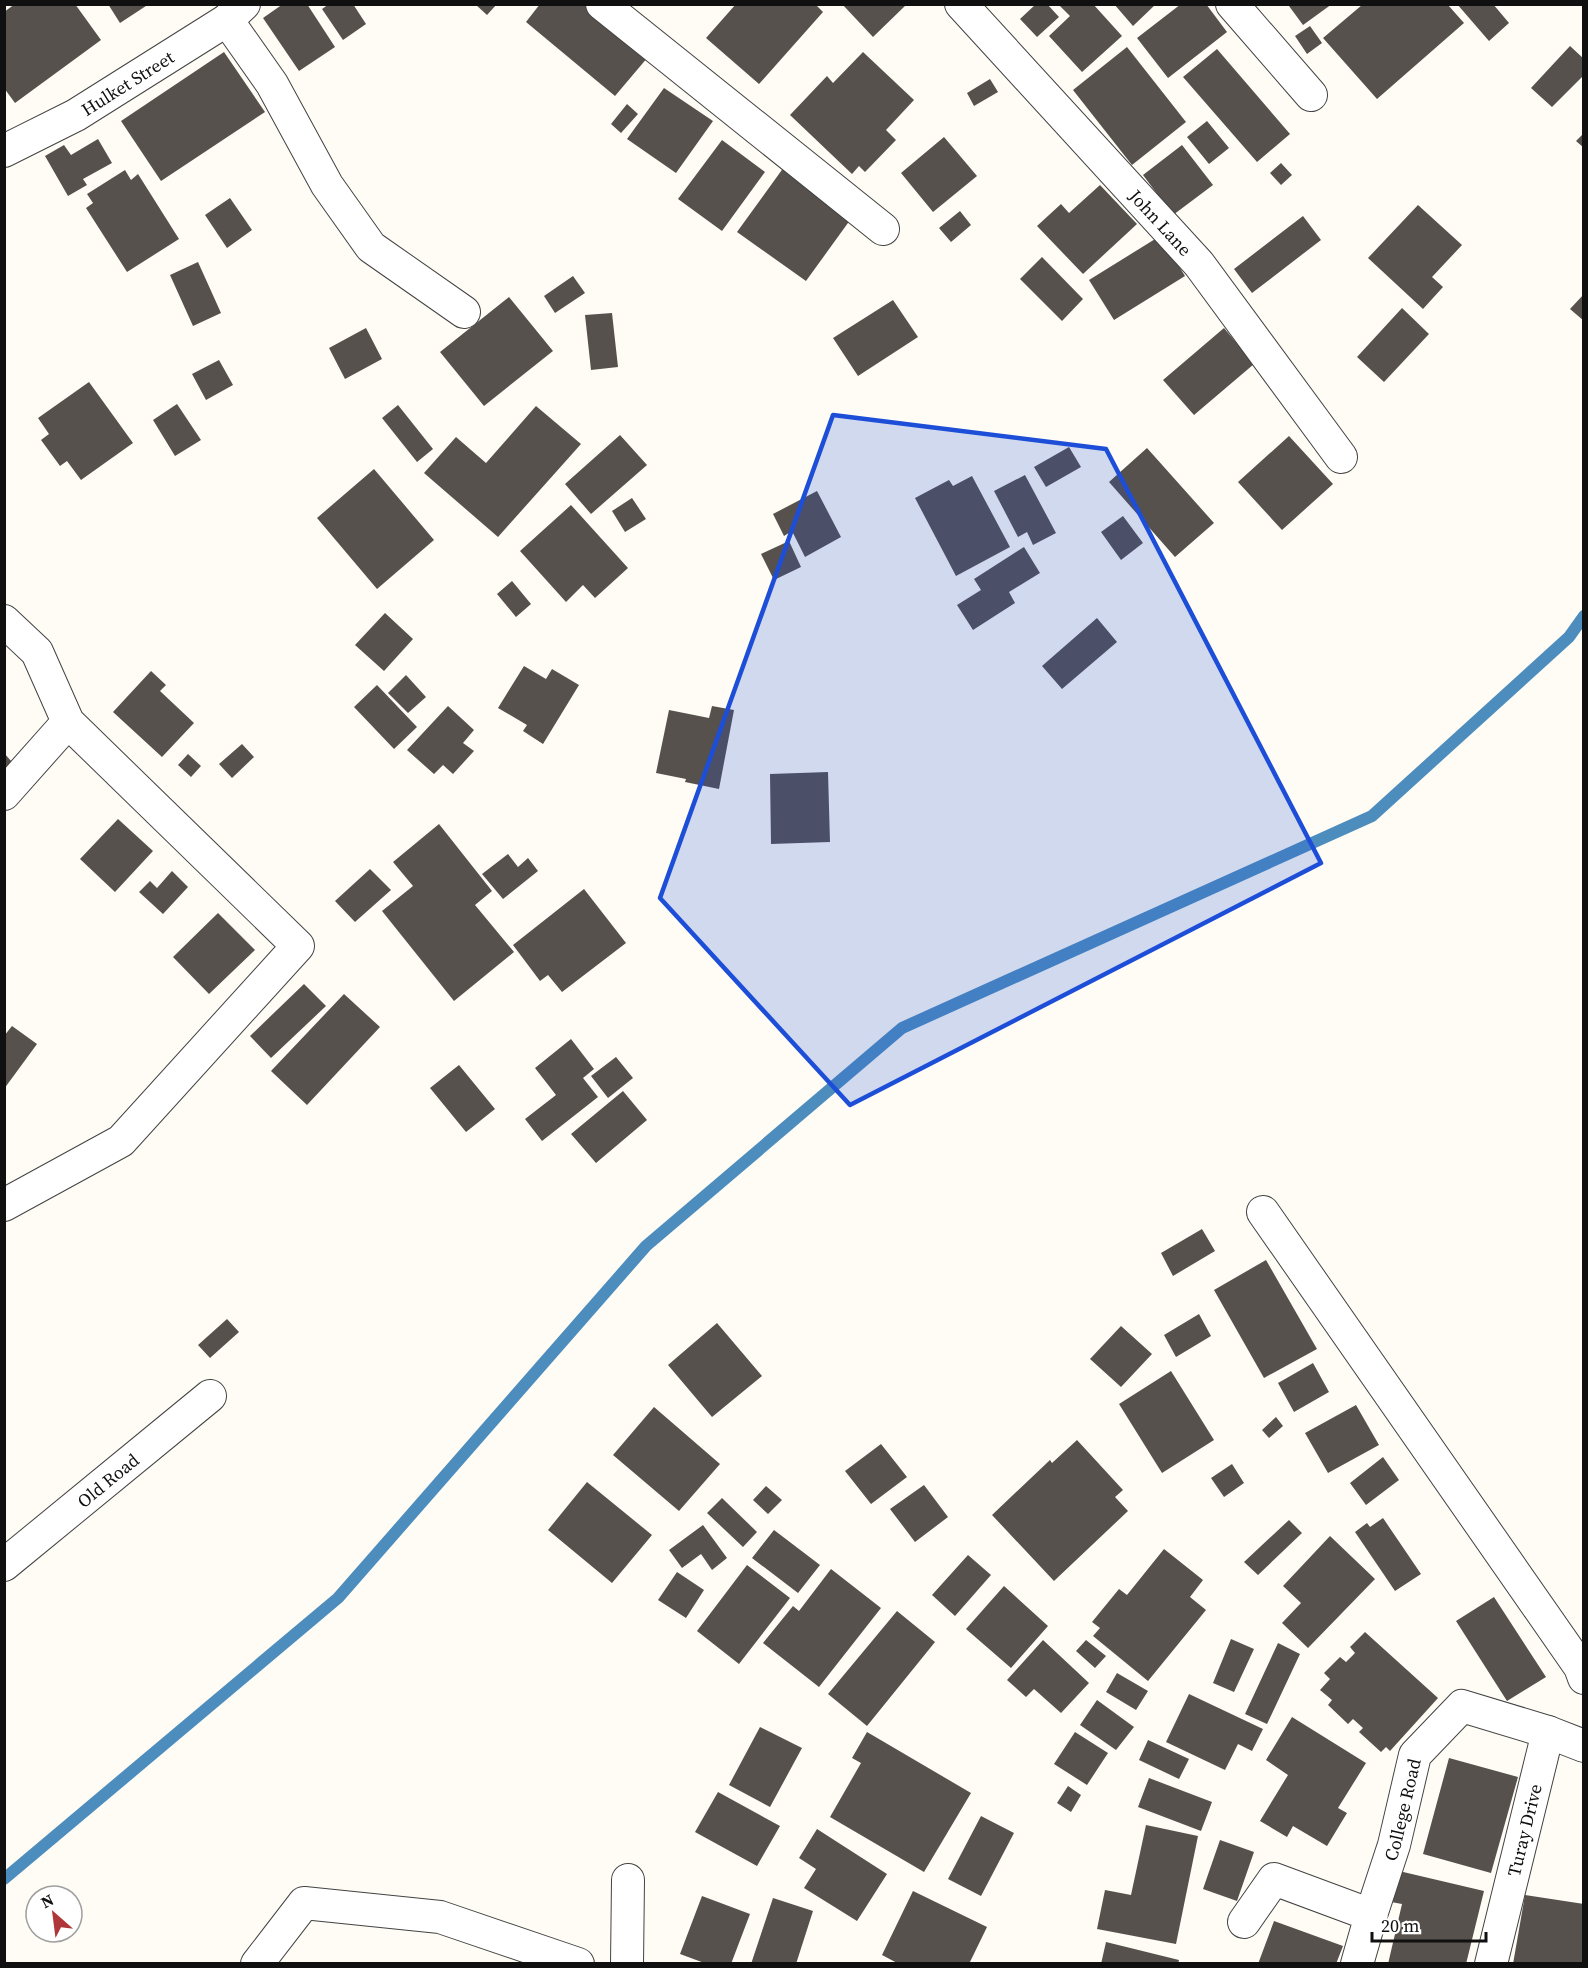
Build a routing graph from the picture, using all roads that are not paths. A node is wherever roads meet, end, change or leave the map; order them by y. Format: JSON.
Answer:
{"nodes":[{"id":1,"x":602,"y":4,"type":"edge"},
{"id":2,"x":961,"y":4,"type":"edge"},
{"id":3,"x":1232,"y":4,"type":"edge"},
{"id":4,"x":235,"y":12,"type":"edge"},
{"id":5,"x":1311,"y":95,"type":"dead end"},
{"id":6,"x":4,"y":151,"type":"edge"},
{"id":7,"x":883,"y":230,"type":"dead end"},
{"id":8,"x":464,"y":312,"type":"dead end"},
{"id":9,"x":1341,"y":457,"type":"dead end"},
{"id":10,"x":4,"y":621,"type":"edge"},
{"id":11,"x":68,"y":722,"type":"junction"},
{"id":12,"x":4,"y":794,"type":"edge"},
{"id":13,"x":4,"y":1205,"type":"edge"},
{"id":14,"x":1263,"y":1212,"type":"dead end"},
{"id":15,"x":210,"y":1396,"type":"dead end"},
{"id":16,"x":4,"y":1565,"type":"edge"},
{"id":17,"x":1584,"y":1678,"type":"edge"},
{"id":18,"x":1548,"y":1732,"type":"junction"},
{"id":19,"x":1584,"y":1746,"type":"edge"},
{"id":20,"x":628,"y":1880,"type":"dead end"},
{"id":21,"x":1371,"y":1915,"type":"junction"},
{"id":22,"x":1244,"y":1922,"type":"dead end"},
{"id":23,"x":257,"y":1964,"type":"edge"},
{"id":24,"x":578,"y":1964,"type":"edge"},
{"id":25,"x":627,"y":1964,"type":"edge"},
{"id":26,"x":1357,"y":1964,"type":"edge"},
{"id":27,"x":1491,"y":1964,"type":"edge"}],
"edges":[{"from":1,"to":7,"type":"street"},
{"from":2,"to":9,"type":"street","name":"John Lane"},
{"from":3,"to":5,"type":"street"},
{"from":4,"to":6,"type":"street","name":"Hulket Street"},
{"from":4,"to":8,"type":"street"},
{"from":10,"to":11,"type":"street"},
{"from":11,"to":12,"type":"street"},
{"from":11,"to":13,"type":"street"},
{"from":14,"to":17,"type":"street"},
{"from":15,"to":16,"type":"street","name":"Old Road"},
{"from":18,"to":19,"type":"street","name":"College Road"},
{"from":18,"to":21,"type":"street","name":"College Road"},
{"from":18,"to":27,"type":"street","name":"Turay Drive"},
{"from":20,"to":25,"type":"street"},
{"from":21,"to":22,"type":"street"},
{"from":21,"to":26,"type":"street"},
{"from":23,"to":24,"type":"street"}]}
